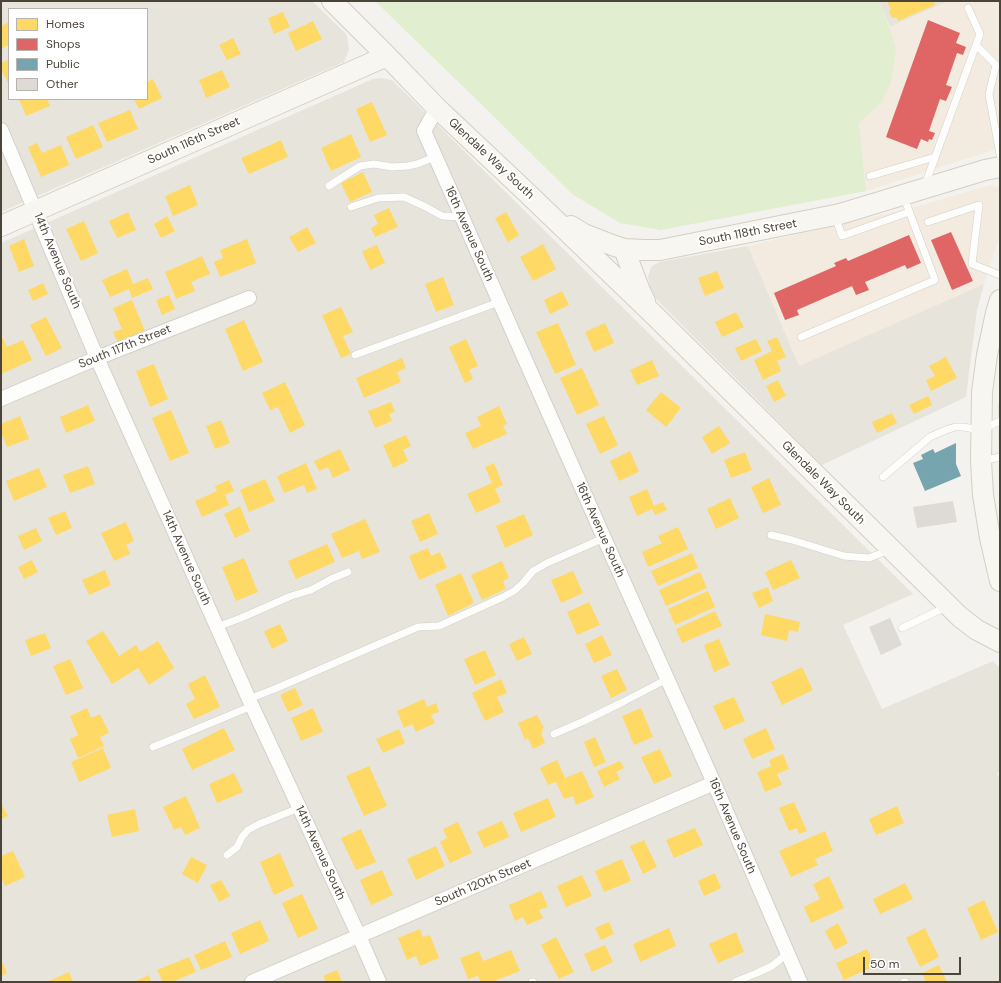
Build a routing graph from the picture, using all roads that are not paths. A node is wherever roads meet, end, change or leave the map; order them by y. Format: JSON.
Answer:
{"nodes":[{"id":1,"x":332,"y":1,"type":"edge"},
{"id":2,"x":968,"y":8,"type":"dead end"},
{"id":3,"x":976,"y":45,"type":"junction"},
{"id":4,"x":387,"y":56,"type":"junction"},
{"id":5,"x":437,"y":108,"type":"junction"},
{"id":6,"x":998,"y":125,"type":"edge"},
{"id":7,"x":1,"y":130,"type":"edge"},
{"id":8,"x":1000,"y":155,"type":"edge"},
{"id":9,"x":435,"y":157,"type":"junction"},
{"id":10,"x":935,"y":157,"type":"junction"},
{"id":11,"x":995,"y":171,"type":"edge"},
{"id":12,"x":870,"y":176,"type":"dead end"},
{"id":13,"x":329,"y":186,"type":"dead end"},
{"id":14,"x":523,"y":188,"type":"junction"},
{"id":15,"x":923,"y":189,"type":"junction"},
{"id":16,"x":906,"y":203,"type":"junction"},
{"id":17,"x":351,"y":207,"type":"dead end"},
{"id":18,"x":36,"y":211,"type":"junction"},
{"id":19,"x":462,"y":217,"type":"junction"},
{"id":20,"x":928,"y":222,"type":"dead end"},
{"id":21,"x":1,"y":226,"type":"edge"},
{"id":22,"x":624,"y":249,"type":"junction"},
{"id":23,"x":1000,"y":275,"type":"edge"},
{"id":24,"x":249,"y":298,"type":"dead end"},
{"id":25,"x":1000,"y":300,"type":"edge"},
{"id":26,"x":500,"y":302,"type":"junction"},
{"id":27,"x":653,"y":314,"type":"junction"},
{"id":28,"x":801,"y":337,"type":"dead end"},
{"id":29,"x":355,"y":355,"type":"dead end"},
{"id":30,"x":97,"y":358,"type":"junction"},
{"id":31,"x":1,"y":399,"type":"edge"},
{"id":32,"x":1000,"y":421,"type":"edge"},
{"id":33,"x":981,"y":430,"type":"junction"},
{"id":34,"x":991,"y":459,"type":"edge"},
{"id":35,"x":884,"y":477,"type":"dead end"},
{"id":36,"x":771,"y":535,"type":"dead end"},
{"id":37,"x":604,"y":538,"type":"junction"},
{"id":38,"x":890,"y":549,"type":"junction"},
{"id":39,"x":996,"y":549,"type":"edge"},
{"id":40,"x":348,"y":572,"type":"dead end"},
{"id":41,"x":1000,"y":581,"type":"edge"},
{"id":42,"x":948,"y":606,"type":"junction"},
{"id":43,"x":217,"y":628,"type":"junction"},
{"id":44,"x":902,"y":628,"type":"dead end"},
{"id":45,"x":1000,"y":642,"type":"edge"},
{"id":46,"x":667,"y":679,"type":"junction"},
{"id":47,"x":250,"y":702,"type":"junction"},
{"id":48,"x":554,"y":734,"type":"dead end"},
{"id":49,"x":153,"y":747,"type":"dead end"},
{"id":50,"x":714,"y":783,"type":"junction"},
{"id":51,"x":299,"y":808,"type":"junction"},
{"id":52,"x":227,"y":855,"type":"dead end"},
{"id":53,"x":359,"y":936,"type":"junction"},
{"id":54,"x":788,"y":953,"type":"junction"},
{"id":55,"x":254,"y":982,"type":"edge"},
{"id":56,"x":379,"y":982,"type":"edge"},
{"id":57,"x":735,"y":982,"type":"edge"},
{"id":58,"x":800,"y":982,"type":"edge"}],
"edges":[{"from":1,"to":4,"type":"street","name":"Glendale Way South"},
{"from":2,"to":3,"type":"lane"},
{"from":3,"to":6,"type":"lane"},
{"from":3,"to":10,"type":"lane"},
{"from":4,"to":5,"type":"street","name":"Glendale Way South"},
{"from":4,"to":18,"type":"street","name":"South 116th Street"},
{"from":5,"to":9,"type":"street","name":"16th Avenue South"},
{"from":5,"to":14,"type":"street","name":"Glendale Way South"},
{"from":6,"to":8,"type":"lane"},
{"from":7,"to":18,"type":"street","name":"14th Avenue South"},
{"from":9,"to":13,"type":"lane"},
{"from":9,"to":19,"type":"street","name":"16th Avenue South"},
{"from":10,"to":12,"type":"lane"},
{"from":10,"to":15,"type":"lane"},
{"from":11,"to":15,"type":"street","name":"South 118th Street"},
{"from":14,"to":22,"type":"street","name":"South 118th Street"},
{"from":14,"to":27,"type":"street","name":"Glendale Way South"},
{"from":15,"to":16,"type":"street","name":"South 118th Street"},
{"from":16,"to":22,"type":"street","name":"South 118th Street"},
{"from":16,"to":28,"type":"lane"},
{"from":17,"to":19,"type":"lane"},
{"from":18,"to":21,"type":"street","name":"South 116th Street"},
{"from":18,"to":30,"type":"street","name":"14th Avenue South"},
{"from":19,"to":26,"type":"street","name":"16th Avenue South"},
{"from":20,"to":23,"type":"lane"},
{"from":22,"to":27,"type":"street","name":"Glendale Way South"},
{"from":24,"to":30,"type":"street","name":"South 117th Street"},
{"from":25,"to":33,"type":"street"},
{"from":26,"to":29,"type":"lane"},
{"from":26,"to":37,"type":"street","name":"16th Avenue South"},
{"from":27,"to":38,"type":"street","name":"Glendale Way South"},
{"from":30,"to":31,"type":"street","name":"South 117th Street"},
{"from":30,"to":43,"type":"street","name":"14th Avenue South"},
{"from":32,"to":33,"type":"lane"},
{"from":33,"to":34,"type":"street"},
{"from":33,"to":35,"type":"lane"},
{"from":34,"to":39,"type":"street"},
{"from":36,"to":38,"type":"lane"},
{"from":37,"to":46,"type":"street","name":"16th Avenue South"},
{"from":37,"to":47,"type":"lane"},
{"from":38,"to":42,"type":"street","name":"Glendale Way South"},
{"from":39,"to":41,"type":"street"},
{"from":40,"to":43,"type":"lane"},
{"from":42,"to":44,"type":"lane"},
{"from":42,"to":45,"type":"street","name":"Glendale Way South"},
{"from":43,"to":47,"type":"street","name":"14th Avenue South"},
{"from":46,"to":48,"type":"lane"},
{"from":46,"to":50,"type":"street","name":"16th Avenue South"},
{"from":47,"to":49,"type":"lane"},
{"from":47,"to":51,"type":"street","name":"14th Avenue South"},
{"from":50,"to":53,"type":"street","name":"South 120th Street"},
{"from":50,"to":54,"type":"street","name":"16th Avenue South"},
{"from":51,"to":52,"type":"lane"},
{"from":51,"to":53,"type":"street","name":"14th Avenue South"},
{"from":53,"to":55,"type":"street","name":"South 120th Street"},
{"from":53,"to":56,"type":"street","name":"14th Avenue South"},
{"from":54,"to":57,"type":"lane"},
{"from":54,"to":58,"type":"street","name":"16th Avenue South"}]}
